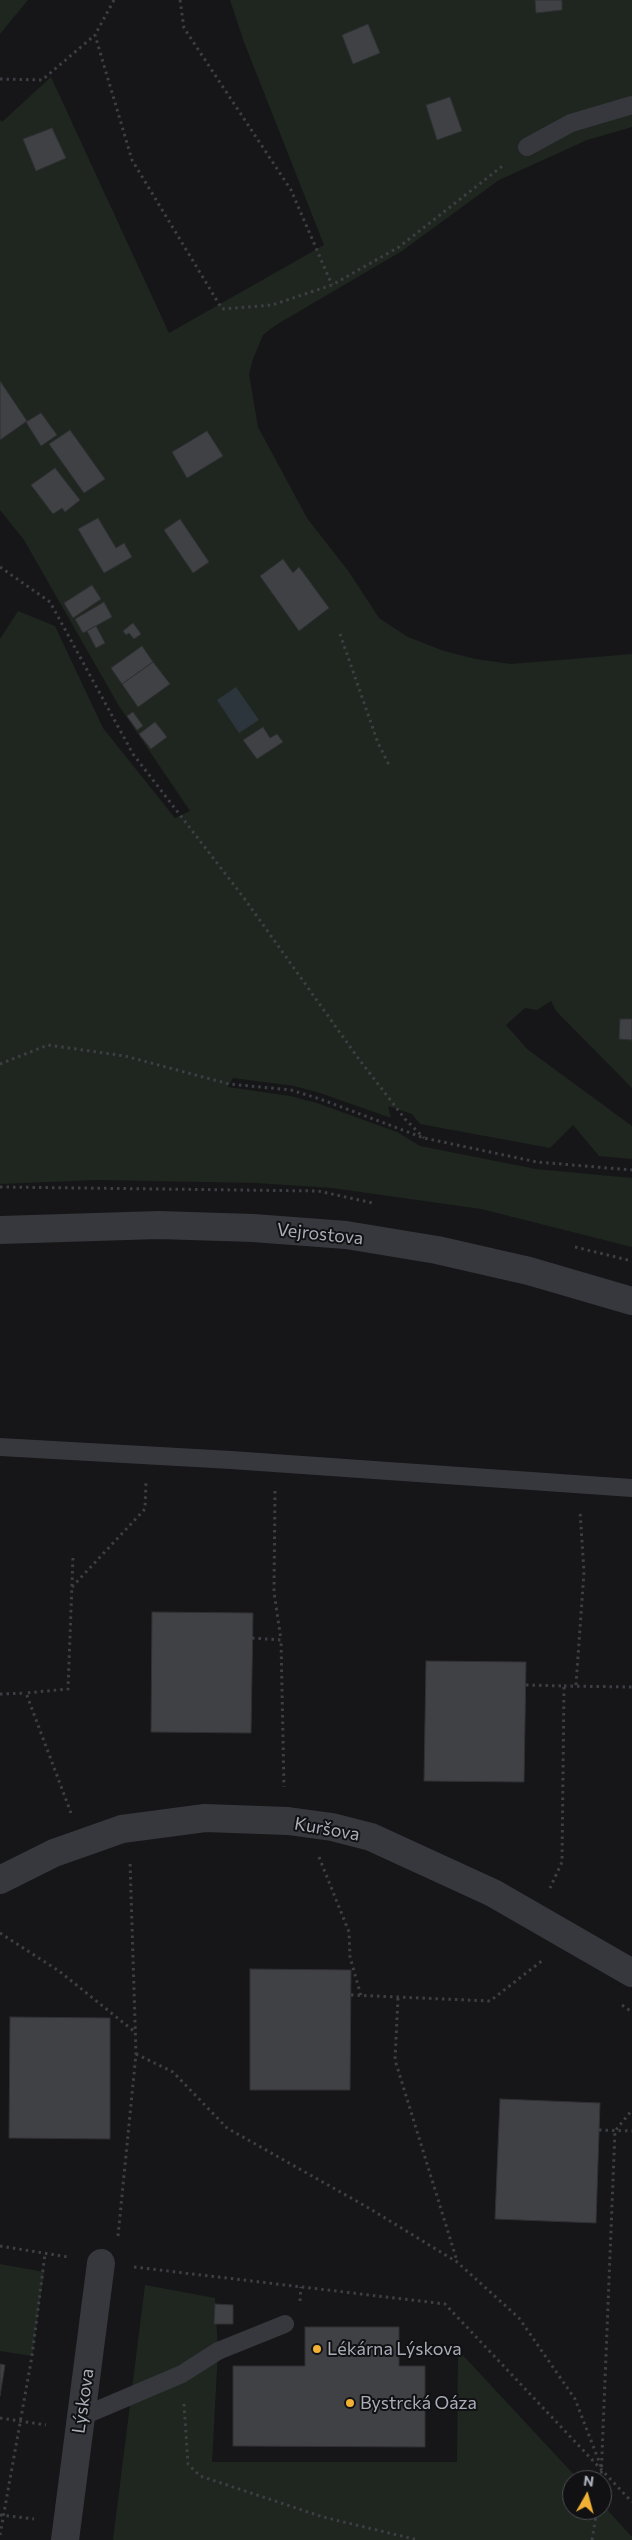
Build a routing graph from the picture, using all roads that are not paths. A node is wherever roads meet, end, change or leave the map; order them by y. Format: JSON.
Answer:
{"nodes":[{"id":1,"x":632,"y":105,"type":"edge"},
{"id":2,"x":528,"y":147,"type":"road end"},
{"id":3,"x":0,"y":1230,"type":"edge"},
{"id":4,"x":632,"y":1301,"type":"edge"},
{"id":5,"x":0,"y":1447,"type":"edge"},
{"id":6,"x":632,"y":1488,"type":"edge"},
{"id":7,"x":0,"y":1880,"type":"edge"},
{"id":8,"x":632,"y":1973,"type":"edge"},
{"id":9,"x":108,"y":2264,"type":"road end"},
{"id":10,"x":286,"y":2324,"type":"dead end"},
{"id":11,"x":80,"y":2423,"type":"junction"},
{"id":12,"x":65,"y":2540,"type":"edge"}],
"edges":[{"from":1,"to":2,"type":"lane"},
{"from":3,"to":4,"type":"street","name":"Vejrostova"},
{"from":5,"to":6,"type":"lane"},
{"from":7,"to":8,"type":"street","name":"Kuršova"},
{"from":9,"to":11,"type":"street","name":"Lýskova"},
{"from":10,"to":11,"type":"lane"},
{"from":11,"to":12,"type":"street","name":"Lýskova"}]}
